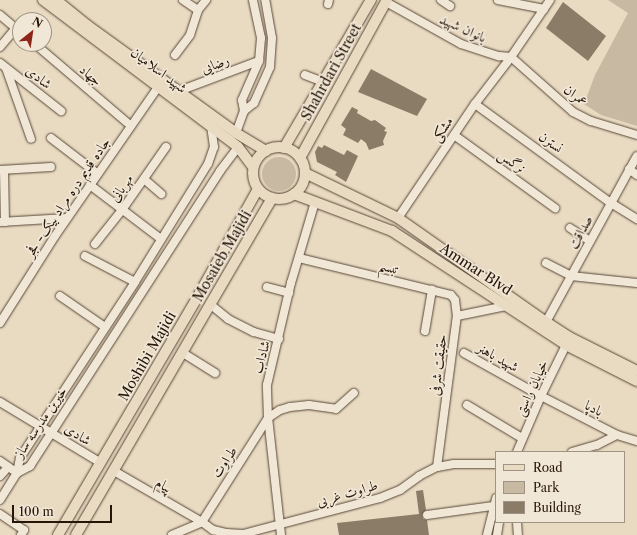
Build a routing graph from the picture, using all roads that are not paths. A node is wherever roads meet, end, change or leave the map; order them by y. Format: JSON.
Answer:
{"nodes":[{"id":1,"x":43,"y":0,"type":"edge"},
{"id":2,"x":56,"y":0,"type":"edge"},
{"id":3,"x":183,"y":0,"type":"edge"},
{"id":4,"x":206,"y":0,"type":"edge"},
{"id":5,"x":253,"y":0,"type":"edge"},
{"id":6,"x":265,"y":0,"type":"edge"},
{"id":7,"x":371,"y":0,"type":"edge"},
{"id":8,"x":441,"y":0,"type":"edge"},
{"id":9,"x":501,"y":0,"type":"edge"},
{"id":10,"x":550,"y":0,"type":"edge"},
{"id":11,"x":386,"y":1,"type":"edge"},
{"id":12,"x":450,"y":6,"type":"dead end"},
{"id":13,"x":544,"y":9,"type":"junction"},
{"id":14,"x":198,"y":10,"type":"junction"},
{"id":15,"x":0,"y":15,"type":"edge"},
{"id":16,"x":12,"y":25,"type":"edge"},
{"id":17,"x":12,"y":36,"type":"edge"},
{"id":18,"x":0,"y":47,"type":"edge"},
{"id":19,"x":44,"y":52,"type":"edge"},
{"id":20,"x":175,"y":55,"type":"dead end"},
{"id":21,"x":511,"y":57,"type":"junction"},
{"id":22,"x":260,"y":61,"type":"junction"},
{"id":23,"x":3,"y":66,"type":"edge"},
{"id":24,"x":306,"y":75,"type":"dead end"},
{"id":25,"x":324,"y":82,"type":"junction"},
{"id":26,"x":159,"y":86,"type":"junction"},
{"id":27,"x":179,"y":92,"type":"junction"},
{"id":28,"x":474,"y":104,"type":"junction"},
{"id":29,"x":61,"y":111,"type":"dead end"},
{"id":30,"x":244,"y":111,"type":"junction"},
{"id":31,"x":131,"y":126,"type":"junction"},
{"id":32,"x":211,"y":126,"type":"junction"},
{"id":33,"x":236,"y":133,"type":"junction"},
{"id":34,"x":454,"y":135,"type":"junction"},
{"id":35,"x":637,"y":135,"type":"edge"},
{"id":36,"x":30,"y":138,"type":"dead end"},
{"id":37,"x":51,"y":138,"type":"dead end"},
{"id":38,"x":166,"y":147,"type":"dead end"},
{"id":39,"x":238,"y":147,"type":"junction"},
{"id":40,"x":284,"y":148,"type":"junction"},
{"id":41,"x":266,"y":151,"type":"junction"},
{"id":42,"x":637,"y":156,"type":"edge"},
{"id":43,"x":300,"y":158,"type":"junction"},
{"id":44,"x":208,"y":164,"type":"junction"},
{"id":45,"x":51,"y":167,"type":"dead end"},
{"id":46,"x":253,"y":167,"type":"junction"},
{"id":47,"x":629,"y":169,"type":"junction"},
{"id":48,"x":2,"y":170,"type":"edge"},
{"id":49,"x":220,"y":171,"type":"junction"},
{"id":50,"x":305,"y":173,"type":"junction"},
{"id":51,"x":98,"y":174,"type":"junction"},
{"id":52,"x":637,"y":175,"type":"edge"},
{"id":53,"x":144,"y":179,"type":"junction"},
{"id":54,"x":90,"y":185,"type":"junction"},
{"id":55,"x":258,"y":189,"type":"junction"},
{"id":56,"x":161,"y":194,"type":"dead end"},
{"id":57,"x":294,"y":194,"type":"junction"},
{"id":58,"x":272,"y":198,"type":"junction"},
{"id":59,"x":315,"y":202,"type":"junction"},
{"id":60,"x":611,"y":203,"type":"junction"},
{"id":61,"x":555,"y":208,"type":"dead end"},
{"id":62,"x":122,"y":210,"type":"junction"},
{"id":63,"x":67,"y":218,"type":"junction"},
{"id":64,"x":398,"y":218,"type":"junction"},
{"id":65,"x":637,"y":219,"type":"edge"},
{"id":66,"x":2,"y":222,"type":"edge"},
{"id":67,"x":570,"y":228,"type":"dead end"},
{"id":68,"x":161,"y":239,"type":"junction"},
{"id":69,"x":590,"y":241,"type":"junction"},
{"id":70,"x":95,"y":244,"type":"dead end"},
{"id":71,"x":85,"y":256,"type":"dead end"},
{"id":72,"x":299,"y":258,"type":"junction"},
{"id":73,"x":546,"y":263,"type":"dead end"},
{"id":74,"x":571,"y":276,"type":"junction"},
{"id":75,"x":135,"y":282,"type":"junction"},
{"id":76,"x":637,"y":283,"type":"edge"},
{"id":77,"x":266,"y":287,"type":"dead end"},
{"id":78,"x":432,"y":290,"type":"junction"},
{"id":79,"x":289,"y":293,"type":"junction"},
{"id":80,"x":60,"y":296,"type":"dead end"},
{"id":81,"x":211,"y":306,"type":"junction"},
{"id":82,"x":506,"y":306,"type":"junction"},
{"id":83,"x":457,"y":316,"type":"junction"},
{"id":84,"x":546,"y":322,"type":"junction"},
{"id":85,"x":0,"y":323,"type":"edge"},
{"id":86,"x":106,"y":327,"type":"junction"},
{"id":87,"x":425,"y":331,"type":"dead end"},
{"id":88,"x":279,"y":339,"type":"junction"},
{"id":89,"x":568,"y":341,"type":"junction"},
{"id":90,"x":183,"y":353,"type":"junction"},
{"id":91,"x":464,"y":353,"type":"dead end"},
{"id":92,"x":637,"y":371,"type":"edge"},
{"id":93,"x":215,"y":373,"type":"dead end"},
{"id":94,"x":637,"y":381,"type":"edge"},
{"id":95,"x":354,"y":393,"type":"dead end"},
{"id":96,"x":541,"y":396,"type":"junction"},
{"id":97,"x":0,"y":402,"type":"edge"},
{"id":98,"x":467,"y":405,"type":"dead end"},
{"id":99,"x":268,"y":418,"type":"junction"},
{"id":100,"x":42,"y":426,"type":"junction"},
{"id":101,"x":51,"y":432,"type":"junction"},
{"id":102,"x":617,"y":435,"type":"junction"},
{"id":103,"x":522,"y":438,"type":"junction"},
{"id":104,"x":637,"y":441,"type":"edge"},
{"id":105,"x":517,"y":451,"type":"edge"},
{"id":106,"x":576,"y":451,"type":"edge"},
{"id":107,"x":0,"y":461,"type":"edge"},
{"id":108,"x":101,"y":463,"type":"junction"},
{"id":109,"x":495,"y":464,"type":"edge"},
{"id":110,"x":8,"y":467,"type":"junction"},
{"id":111,"x":437,"y":467,"type":"junction"},
{"id":112,"x":114,"y":470,"type":"junction"},
{"id":113,"x":17,"y":473,"type":"junction"},
{"id":114,"x":0,"y":476,"type":"edge"},
{"id":115,"x":0,"y":500,"type":"edge"},
{"id":116,"x":495,"y":501,"type":"edge"},
{"id":117,"x":493,"y":506,"type":"junction"},
{"id":118,"x":0,"y":514,"type":"edge"},
{"id":119,"x":427,"y":516,"type":"dead end"},
{"id":120,"x":202,"y":522,"type":"junction"},
{"id":121,"x":279,"y":523,"type":"junction"},
{"id":122,"x":499,"y":523,"type":"edge"},
{"id":123,"x":517,"y":523,"type":"edge"},
{"id":124,"x":226,"y":534,"type":"edge"},
{"id":125,"x":21,"y":535,"type":"edge"},
{"id":126,"x":58,"y":535,"type":"edge"},
{"id":127,"x":76,"y":535,"type":"edge"},
{"id":128,"x":172,"y":535,"type":"edge"},
{"id":129,"x":281,"y":535,"type":"edge"},
{"id":130,"x":487,"y":535,"type":"edge"},
{"id":131,"x":497,"y":535,"type":"edge"},
{"id":132,"x":518,"y":535,"type":"edge"}],
"edges":[{"from":1,"to":26,"type":"main road","name":"شهید اسلامیان"},
{"from":2,"to":27,"type":"main road","name":"شهید اسلامیان"},
{"from":3,"to":14,"type":"street"},
{"from":4,"to":14,"type":"street"},
{"from":5,"to":22,"type":"street"},
{"from":6,"to":30,"type":"street"},
{"from":7,"to":25,"type":"main road","name":"Shahrdari Street"},
{"from":8,"to":12,"type":"street"},
{"from":9,"to":13,"type":"street"},
{"from":10,"to":13,"type":"street","name":"مشکی"},
{"from":11,"to":21,"type":"street","name":"بانوان شهید"},
{"from":11,"to":43,"type":"main road","name":"Shahrdari Street"},
{"from":13,"to":21,"type":"street","name":"مشکی"},
{"from":14,"to":20,"type":"street"},
{"from":15,"to":16,"type":"street"},
{"from":17,"to":18,"type":"street"},
{"from":19,"to":31,"type":"street","name":"جهاد"},
{"from":21,"to":28,"type":"street","name":"مشکی"},
{"from":21,"to":35,"type":"street","name":"عمران"},
{"from":22,"to":27,"type":"street","name":"رضایی"},
{"from":22,"to":30,"type":"street"},
{"from":23,"to":29,"type":"street","name":"شادی"},
{"from":23,"to":36,"type":"street"},
{"from":24,"to":25,"type":"street"},
{"from":25,"to":40,"type":"main road","name":"Shahrdari Street"},
{"from":26,"to":31,"type":"street","name":"جاده قدیم دره مراد بیک- فجر"},
{"from":26,"to":32,"type":"main road","name":"شهید اسلامیان"},
{"from":27,"to":33,"type":"main road","name":"شهید اسلامیان"},
{"from":28,"to":34,"type":"street","name":"مشکی"},
{"from":28,"to":60,"type":"street","name":"نسترن"},
{"from":30,"to":33,"type":"street"},
{"from":31,"to":51,"type":"street","name":"جاده قدیم دره مراد بیک- فجر"},
{"from":32,"to":39,"type":"main road","name":"شهید اسلامیان"},
{"from":32,"to":44,"type":"street","name":"خیرین مدرسه ساز"},
{"from":33,"to":41,"type":"main road","name":"شهید اسلامیان"},
{"from":34,"to":61,"type":"street","name":"نرگس"},
{"from":34,"to":64,"type":"street","name":"مشکی"},
{"from":37,"to":51,"type":"street"},
{"from":38,"to":53,"type":"street","name":"مهربانی"},
{"from":39,"to":46,"type":"main road","name":"شهید اسلامیان"},
{"from":39,"to":49,"type":"street","name":"خیرین مدرسه ساز"},
{"from":40,"to":41,"type":"main road"},
{"from":40,"to":43,"type":"main road"},
{"from":41,"to":46,"type":"main road"},
{"from":42,"to":47,"type":"street","name":"صداقت"},
{"from":43,"to":50,"type":"main road"},
{"from":44,"to":49,"type":"street"},
{"from":44,"to":68,"type":"street","name":"خیرین مدرسه ساز"},
{"from":45,"to":48,"type":"street"},
{"from":46,"to":55,"type":"main road"},
{"from":47,"to":52,"type":"street"},
{"from":47,"to":60,"type":"street","name":"صداقت"},
{"from":48,"to":66,"type":"street"},
{"from":49,"to":101,"type":"street","name":"خیرین مدرسه ساز"},
{"from":50,"to":57,"type":"main road"},
{"from":50,"to":64,"type":"main road","name":"Ammar Blvd"},
{"from":51,"to":54,"type":"street","name":"جاده قدیم دره مراد بیک- فجر"},
{"from":53,"to":56,"type":"street"},
{"from":53,"to":62,"type":"street","name":"مهربانی"},
{"from":54,"to":62,"type":"street"},
{"from":54,"to":63,"type":"street","name":"جاده قدیم دره مراد بیک- فجر"},
{"from":55,"to":58,"type":"main road"},
{"from":55,"to":108,"type":"main road","name":"Moshibi Majidi"},
{"from":57,"to":58,"type":"main road"},
{"from":57,"to":59,"type":"main road","name":"Ammar Blvd"},
{"from":58,"to":81,"type":"main road","name":"Mosaieb Majidi"},
{"from":59,"to":72,"type":"street","name":"شاداب"},
{"from":59,"to":82,"type":"main road","name":"Ammar Blvd"},
{"from":60,"to":65,"type":"street","name":"نسترن"},
{"from":60,"to":69,"type":"street","name":"صداقت"},
{"from":62,"to":68,"type":"street"},
{"from":62,"to":70,"type":"street","name":"مهربانی"},
{"from":63,"to":66,"type":"street"},
{"from":63,"to":85,"type":"street","name":"جاده قدیم دره مراد بیک- فجر"},
{"from":64,"to":84,"type":"main road","name":"Ammar Blvd"},
{"from":67,"to":69,"type":"street"},
{"from":68,"to":75,"type":"street","name":"خیرین مدرسه ساز"},
{"from":69,"to":74,"type":"street","name":"صداقت"},
{"from":71,"to":75,"type":"street"},
{"from":72,"to":78,"type":"street","name":"تبسم"},
{"from":72,"to":79,"type":"street","name":"شاداب"},
{"from":73,"to":74,"type":"street"},
{"from":74,"to":76,"type":"street"},
{"from":74,"to":84,"type":"street","name":"صداقت"},
{"from":75,"to":86,"type":"street","name":"خیرین مدرسه ساز"},
{"from":77,"to":79,"type":"street"},
{"from":78,"to":83,"type":"street","name":"تبسم"},
{"from":78,"to":87,"type":"street"},
{"from":79,"to":88,"type":"street","name":"شاداب"},
{"from":80,"to":86,"type":"street"},
{"from":81,"to":88,"type":"street"},
{"from":81,"to":90,"type":"main road","name":"Mosaieb Majidi"},
{"from":82,"to":83,"type":"street","name":"حقیقت شرفی"},
{"from":82,"to":89,"type":"main road","name":"Ammar Blvd"},
{"from":83,"to":111,"type":"street","name":"حقیقت شرفی"},
{"from":84,"to":89,"type":"main road","name":"Ammar Blvd"},
{"from":86,"to":100,"type":"street","name":"خیرین مدرسه ساز"},
{"from":88,"to":99,"type":"street","name":"شاداب"},
{"from":89,"to":92,"type":"main road","name":"Ammar Blvd"},
{"from":89,"to":94,"type":"main road","name":"Ammar Blvd"},
{"from":89,"to":96,"type":"street","name":"خیابان راستی"},
{"from":90,"to":93,"type":"street"},
{"from":90,"to":112,"type":"main road","name":"Mosaieb Majidi"},
{"from":91,"to":96,"type":"street","name":"شهید باهنر"},
{"from":95,"to":99,"type":"street"},
{"from":96,"to":102,"type":"street","name":"بادپا"},
{"from":96,"to":103,"type":"street","name":"خیابان راستی"},
{"from":97,"to":100,"type":"street","name":"شادی"},
{"from":98,"to":103,"type":"street"},
{"from":99,"to":120,"type":"street","name":"طراوت"},
{"from":99,"to":121,"type":"street","name":"شاداب"},
{"from":100,"to":101,"type":"street","name":"شادی"},
{"from":100,"to":113,"type":"street","name":"خیرین مدرسه ساز"},
{"from":101,"to":108,"type":"street","name":"شادی"},
{"from":101,"to":113,"type":"street","name":"خیرین مدرسه ساز"},
{"from":102,"to":104,"type":"street","name":"بادپا"},
{"from":102,"to":106,"type":"street"},
{"from":103,"to":105,"type":"street","name":"خیابان راستی"},
{"from":107,"to":110,"type":"street"},
{"from":108,"to":126,"type":"main road","name":"Moshibi Majidi"},
{"from":109,"to":111,"type":"street","name":"طراوت غربی"},
{"from":110,"to":113,"type":"street"},
{"from":110,"to":114,"type":"street"},
{"from":111,"to":121,"type":"street","name":"طراوت غربی"},
{"from":112,"to":120,"type":"street","name":"پیام"},
{"from":112,"to":127,"type":"main road","name":"Mosaieb Majidi"},
{"from":113,"to":115,"type":"street"},
{"from":116,"to":117,"type":"street"},
{"from":117,"to":119,"type":"street"},
{"from":117,"to":130,"type":"street"},
{"from":118,"to":125,"type":"street"},
{"from":120,"to":124,"type":"street","name":"طراوت غربی"},
{"from":120,"to":128,"type":"street"},
{"from":121,"to":124,"type":"street","name":"طراوت غربی"},
{"from":121,"to":129,"type":"street","name":"شاداب"},
{"from":122,"to":131,"type":"street"},
{"from":123,"to":132,"type":"street"}]}
